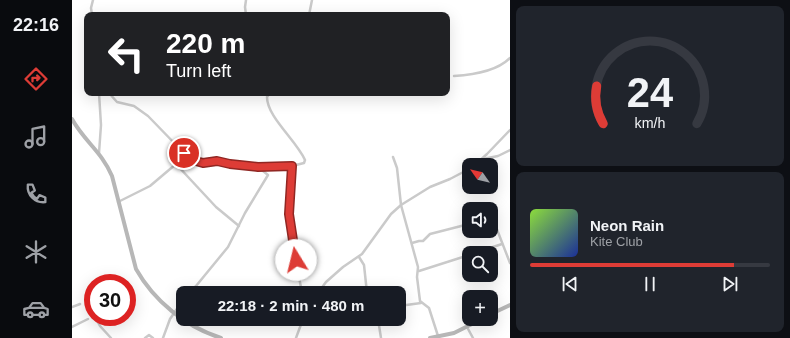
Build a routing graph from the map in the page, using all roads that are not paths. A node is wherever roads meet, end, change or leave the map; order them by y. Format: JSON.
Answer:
{"nodes":[{"id":1,"x":93,"y":0,"type":"edge"},
{"id":2,"x":246,"y":0,"type":"edge"},
{"id":3,"x":312,"y":0,"type":"edge"},
{"id":4,"x":92,"y":12,"type":"edge"},
{"id":5,"x":246,"y":12,"type":"edge"},
{"id":6,"x":310,"y":12,"type":"edge"},
{"id":7,"x":510,"y":58,"type":"edge"},
{"id":8,"x":454,"y":76,"type":"dead end"},
{"id":9,"x":99,"y":96,"type":"edge"},
{"id":10,"x":112,"y":96,"type":"edge"},
{"id":11,"x":267,"y":96,"type":"edge"},
{"id":12,"x":72,"y":119,"type":"edge"},
{"id":13,"x":510,"y":130,"type":"edge"},
{"id":14,"x":510,"y":150,"type":"edge"},
{"id":15,"x":99,"y":154,"type":"junction"},
{"id":16,"x":393,"y":156,"type":"dead end"},
{"id":17,"x":483,"y":158,"type":"edge"},
{"id":18,"x":487,"y":158,"type":"edge"},
{"id":19,"x":292,"y":166,"type":"junction"},
{"id":20,"x":258,"y":167,"type":"junction"},
{"id":21,"x":462,"y":173,"type":"edge"},
{"id":22,"x":118,"y":202,"type":"junction"},
{"id":23,"x":401,"y":205,"type":"junction"},
{"id":24,"x":239,"y":226,"type":"junction"},
{"id":25,"x":462,"y":226,"type":"edge"},
{"id":26,"x":498,"y":234,"type":"edge"},
{"id":27,"x":412,"y":244,"type":"junction"},
{"id":28,"x":502,"y":244,"type":"junction"},
{"id":29,"x":496,"y":246,"type":"edge"},
{"id":30,"x":358,"y":257,"type":"junction"},
{"id":31,"x":462,"y":257,"type":"edge"},
{"id":32,"x":510,"y":263,"type":"edge"},
{"id":33,"x":418,"y":271,"type":"junction"},
{"id":34,"x":196,"y":286,"type":"edge"},
{"id":35,"x":301,"y":286,"type":"edge"},
{"id":36,"x":323,"y":286,"type":"edge"},
{"id":37,"x":366,"y":286,"type":"edge"},
{"id":38,"x":421,"y":303,"type":"junction"},
{"id":39,"x":80,"y":304,"type":"dead end"},
{"id":40,"x":510,"y":304,"type":"edge"},
{"id":41,"x":406,"y":305,"type":"edge"},
{"id":42,"x":72,"y":307,"type":"edge"},
{"id":43,"x":176,"y":309,"type":"edge"},
{"id":44,"x":498,"y":310,"type":"edge"},
{"id":45,"x":174,"y":312,"type":"junction"},
{"id":46,"x":84,"y":322,"type":"edge"},
{"id":47,"x":100,"y":326,"type":"edge"},
{"id":48,"x":300,"y":326,"type":"edge"},
{"id":49,"x":379,"y":326,"type":"edge"},
{"id":50,"x":72,"y":327,"type":"edge"},
{"id":51,"x":467,"y":327,"type":"joint"},
{"id":52,"x":438,"y":336,"type":"junction"},
{"id":53,"x":111,"y":338,"type":"edge"},
{"id":54,"x":145,"y":338,"type":"edge"},
{"id":55,"x":153,"y":338,"type":"edge"},
{"id":56,"x":163,"y":338,"type":"edge"},
{"id":57,"x":221,"y":338,"type":"edge"},
{"id":58,"x":296,"y":338,"type":"edge"},
{"id":59,"x":381,"y":338,"type":"edge"},
{"id":60,"x":430,"y":338,"type":"edge"},
{"id":61,"x":473,"y":338,"type":"edge"}],
"edges":[{"from":1,"to":4,"type":"street"},
{"from":2,"to":5,"type":"street"},
{"from":3,"to":6,"type":"street"},
{"from":7,"to":8,"type":"street"},
{"from":9,"to":15,"type":"street"},
{"from":10,"to":20,"type":"street"},
{"from":11,"to":19,"type":"street"},
{"from":12,"to":15,"type":"main road"},
{"from":13,"to":17,"type":"street"},
{"from":14,"to":18,"type":"street"},
{"from":15,"to":22,"type":"main road"},
{"from":16,"to":23,"type":"street"},
{"from":19,"to":20,"type":"street"},
{"from":19,"to":35,"type":"street"},
{"from":20,"to":24,"type":"street"},
{"from":21,"to":23,"type":"street"},
{"from":22,"to":24,"type":"street"},
{"from":22,"to":45,"type":"main road"},
{"from":23,"to":27,"type":"street"},
{"from":23,"to":30,"type":"street"},
{"from":24,"to":34,"type":"street"},
{"from":25,"to":27,"type":"street"},
{"from":26,"to":28,"type":"street"},
{"from":27,"to":33,"type":"street"},
{"from":28,"to":29,"type":"street"},
{"from":28,"to":32,"type":"street"},
{"from":30,"to":36,"type":"street"},
{"from":30,"to":37,"type":"street"},
{"from":31,"to":33,"type":"street"},
{"from":33,"to":38,"type":"street"},
{"from":38,"to":41,"type":"street"},
{"from":38,"to":52,"type":"street"},
{"from":39,"to":42,"type":"street"},
{"from":40,"to":44,"type":"main road"},
{"from":43,"to":45,"type":"street"},
{"from":45,"to":56,"type":"street"},
{"from":45,"to":57,"type":"main road"},
{"from":46,"to":50,"type":"street"},
{"from":47,"to":53,"type":"street"},
{"from":48,"to":58,"type":"street"},
{"from":49,"to":59,"type":"street"},
{"from":51,"to":52,"type":"main road"},
{"from":51,"to":61,"type":"street"},
{"from":52,"to":60,"type":"main road"},
{"from":54,"to":55,"type":"street"}]}
